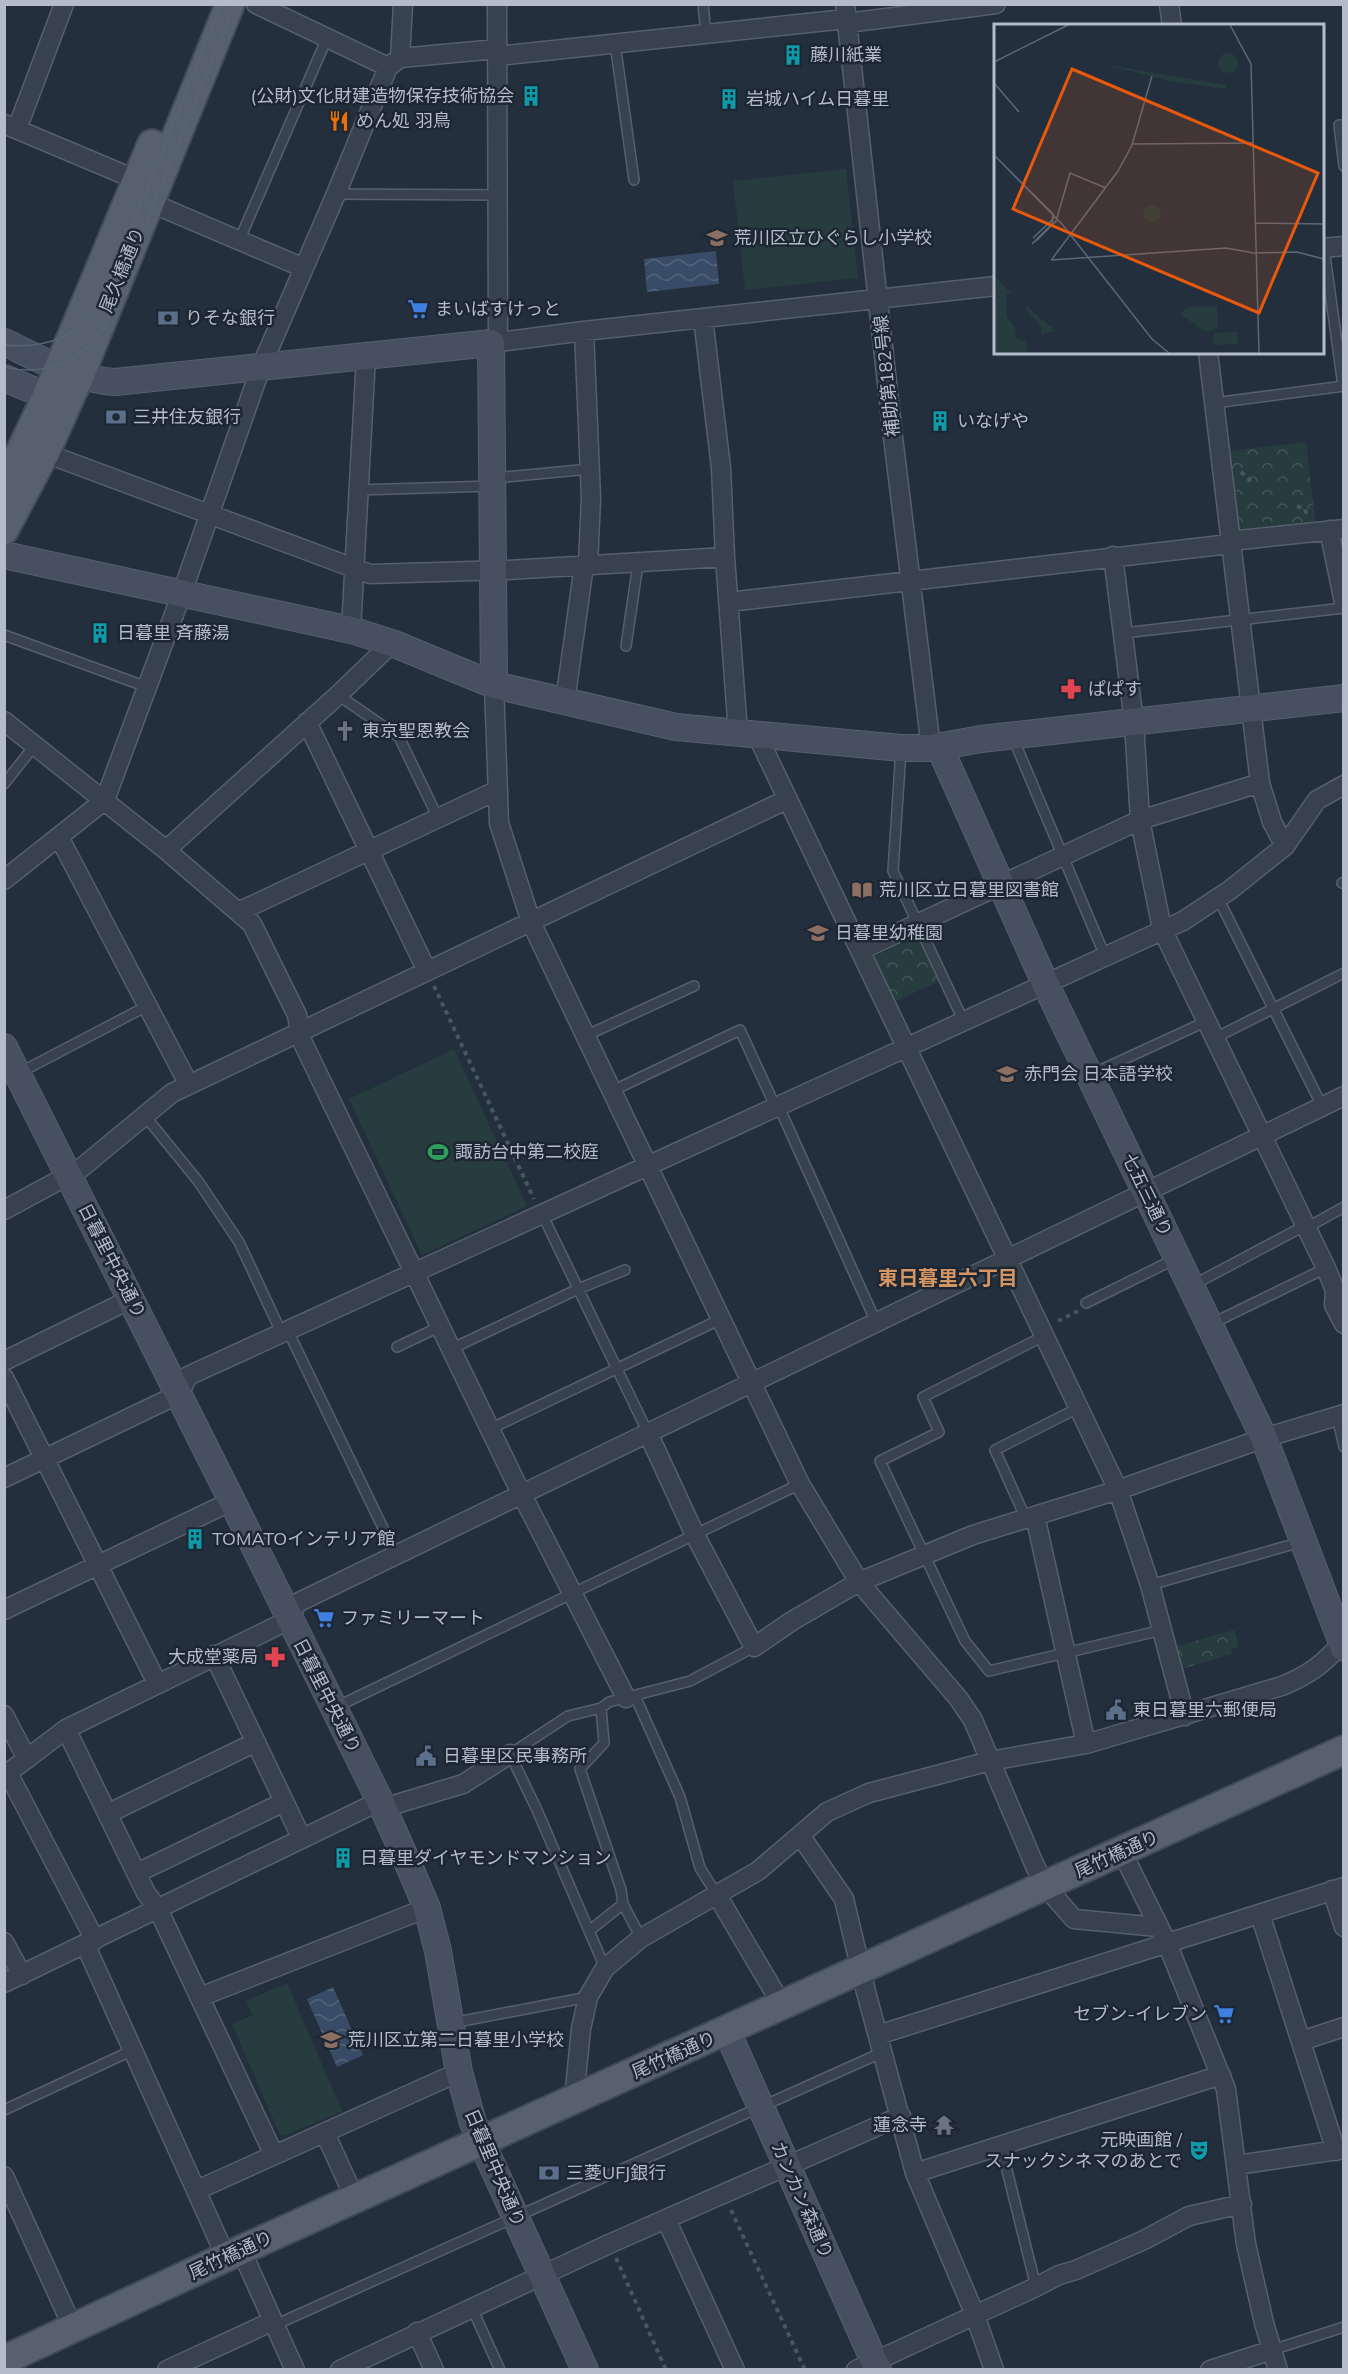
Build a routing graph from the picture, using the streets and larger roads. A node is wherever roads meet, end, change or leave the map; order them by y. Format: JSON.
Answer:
{"nodes":[{"id":1,"x":64,"y":4,"type":"edge"},
{"id":2,"x":211,"y":4,"type":"edge"},
{"id":3,"x":230,"y":4,"type":"edge"},
{"id":4,"x":255,"y":4,"type":"edge"},
{"id":5,"x":403,"y":4,"type":"edge"},
{"id":6,"x":497,"y":4,"type":"edge"},
{"id":7,"x":996,"y":4,"type":"edge"},
{"id":8,"x":1169,"y":4,"type":"edge"},
{"id":9,"x":846,"y":15,"type":"edge"},
{"id":10,"x":1172,"y":24,"type":"edge"},
{"id":11,"x":497,"y":53,"type":"junction"},
{"id":12,"x":394,"y":62,"type":"junction"},
{"id":13,"x":11,"y":127,"type":"edge"},
{"id":14,"x":143,"y":191,"type":"junction"},
{"id":15,"x":1344,"y":246,"type":"edge"},
{"id":16,"x":1324,"y":248,"type":"edge"},
{"id":17,"x":304,"y":268,"type":"junction"},
{"id":18,"x":994,"y":286,"type":"edge"},
{"id":19,"x":879,"y":299,"type":"junction"},
{"id":20,"x":703,"y":318,"type":"junction"},
{"id":21,"x":584,"y":331,"type":"junction"},
{"id":22,"x":4,"y":342,"type":"edge"},
{"id":23,"x":494,"y":343,"type":"junction"},
{"id":24,"x":1208,"y":354,"type":"edge"},
{"id":25,"x":366,"y":356,"type":"junction"},
{"id":26,"x":261,"y":367,"type":"junction"},
{"id":27,"x":69,"y":371,"type":"junction"},
{"id":28,"x":4,"y":378,"type":"edge"},
{"id":29,"x":47,"y":396,"type":"junction"},
{"id":30,"x":45,"y":453,"type":"junction"},
{"id":31,"x":6,"y":481,"type":"edge"},
{"id":32,"x":209,"y":515,"type":"junction"},
{"id":33,"x":1336,"y":530,"type":"edge"},
{"id":34,"x":4,"y":531,"type":"edge"},
{"id":35,"x":1230,"y":542,"type":"junction"},
{"id":36,"x":4,"y":555,"type":"edge"},
{"id":37,"x":1113,"y":556,"type":"junction"},
{"id":38,"x":724,"y":557,"type":"junction"},
{"id":39,"x":586,"y":565,"type":"junction"},
{"id":40,"x":353,"y":568,"type":"junction"},
{"id":41,"x":494,"y":571,"type":"junction"},
{"id":42,"x":911,"y":580,"type":"junction"},
{"id":43,"x":182,"y":593,"type":"junction"},
{"id":44,"x":728,"y":602,"type":"junction"},
{"id":45,"x":1344,"y":602,"type":"edge"},
{"id":46,"x":351,"y":630,"type":"junction"},
{"id":47,"x":392,"y":643,"type":"junction"},
{"id":48,"x":494,"y":685,"type":"junction"},
{"id":49,"x":1344,"y":698,"type":"edge"},
{"id":50,"x":565,"y":702,"type":"junction"},
{"id":51,"x":1253,"y":708,"type":"junction"},
{"id":52,"x":4,"y":721,"type":"edge"},
{"id":53,"x":307,"y":722,"type":"junction"},
{"id":54,"x":1134,"y":722,"type":"junction"},
{"id":55,"x":748,"y":734,"type":"junction"},
{"id":56,"x":935,"y":747,"type":"junction"},
{"id":57,"x":1260,"y":783,"type":"junction"},
{"id":58,"x":1344,"y":785,"type":"edge"},
{"id":59,"x":498,"y":790,"type":"junction"},
{"id":60,"x":788,"y":799,"type":"junction"},
{"id":61,"x":105,"y":800,"type":"junction"},
{"id":62,"x":1140,"y":820,"type":"junction"},
{"id":63,"x":59,"y":837,"type":"junction"},
{"id":64,"x":1285,"y":846,"type":"junction"},
{"id":65,"x":165,"y":850,"type":"junction"},
{"id":66,"x":369,"y":851,"type":"junction"},
{"id":67,"x":4,"y":880,"type":"edge"},
{"id":68,"x":1001,"y":884,"type":"junction"},
{"id":69,"x":238,"y":912,"type":"junction"},
{"id":70,"x":531,"y":922,"type":"junction"},
{"id":71,"x":1162,"y":929,"type":"junction"},
{"id":72,"x":861,"y":950,"type":"junction"},
{"id":73,"x":427,"y":971,"type":"junction"},
{"id":74,"x":1045,"y":983,"type":"junction"},
{"id":75,"x":301,"y":1031,"type":"junction"},
{"id":76,"x":4,"y":1047,"type":"edge"},
{"id":77,"x":908,"y":1048,"type":"junction"},
{"id":78,"x":189,"y":1085,"type":"junction"},
{"id":79,"x":1344,"y":1096,"type":"edge"},
{"id":80,"x":1262,"y":1135,"type":"junction"},
{"id":81,"x":648,"y":1166,"type":"junction"},
{"id":82,"x":68,"y":1175,"type":"junction"},
{"id":83,"x":1145,"y":1191,"type":"junction"},
{"id":84,"x":4,"y":1210,"type":"edge"},
{"id":85,"x":1009,"y":1258,"type":"junction"},
{"id":86,"x":415,"y":1273,"type":"junction"},
{"id":87,"x":1339,"y":1296,"type":"edge"},
{"id":88,"x":131,"y":1299,"type":"junction"},
{"id":89,"x":1344,"y":1324,"type":"edge"},
{"id":90,"x":4,"y":1361,"type":"edge"},
{"id":91,"x":4,"y":1378,"type":"edge"},
{"id":92,"x":751,"y":1382,"type":"junction"},
{"id":93,"x":179,"y":1394,"type":"junction"},
{"id":94,"x":1340,"y":1415,"type":"edge"},
{"id":95,"x":648,"y":1433,"type":"junction"},
{"id":96,"x":1264,"y":1438,"type":"junction"},
{"id":97,"x":44,"y":1459,"type":"junction"},
{"id":98,"x":4,"y":1478,"type":"edge"},
{"id":99,"x":1118,"y":1490,"type":"junction"},
{"id":100,"x":521,"y":1494,"type":"junction"},
{"id":101,"x":232,"y":1501,"type":"junction"},
{"id":102,"x":1030,"y":1517,"type":"junction"},
{"id":103,"x":97,"y":1565,"type":"junction"},
{"id":104,"x":859,"y":1582,"type":"junction"},
{"id":105,"x":4,"y":1610,"type":"edge"},
{"id":106,"x":289,"y":1620,"type":"junction"},
{"id":107,"x":1343,"y":1644,"type":"edge"},
{"id":108,"x":214,"y":1655,"type":"junction"},
{"id":109,"x":157,"y":1683,"type":"junction"},
{"id":110,"x":630,"y":1697,"type":"road end"},
{"id":111,"x":4,"y":1715,"type":"edge"},
{"id":112,"x":1185,"y":1716,"type":"junction"},
{"id":113,"x":66,"y":1729,"type":"junction"},
{"id":114,"x":255,"y":1742,"type":"junction"},
{"id":115,"x":1086,"y":1744,"type":"junction"},
{"id":116,"x":1344,"y":1750,"type":"edge"},
{"id":117,"x":510,"y":1754,"type":"road end"},
{"id":118,"x":27,"y":1758,"type":"junction"},
{"id":119,"x":990,"y":1761,"type":"junction"},
{"id":120,"x":6,"y":1775,"type":"edge"},
{"id":121,"x":284,"y":1802,"type":"junction"},
{"id":122,"x":381,"y":1805,"type":"junction"},
{"id":123,"x":109,"y":1813,"type":"junction"},
{"id":124,"x":800,"y":1835,"type":"junction"},
{"id":125,"x":302,"y":1839,"type":"junction"},
{"id":126,"x":1122,"y":1852,"type":"junction"},
{"id":127,"x":137,"y":1874,"type":"junction"},
{"id":128,"x":1045,"y":1886,"type":"junction"},
{"id":129,"x":1338,"y":1889,"type":"edge"},
{"id":130,"x":717,"y":1895,"type":"junction"},
{"id":131,"x":427,"y":1908,"type":"junction"},
{"id":132,"x":159,"y":1909,"type":"junction"},
{"id":133,"x":1260,"y":1914,"type":"junction"},
{"id":134,"x":1344,"y":1927,"type":"edge"},
{"id":135,"x":1162,"y":1935,"type":"junction"},
{"id":136,"x":4,"y":1942,"type":"edge"},
{"id":137,"x":90,"y":1942,"type":"junction"},
{"id":138,"x":861,"y":1968,"type":"junction"},
{"id":139,"x":22,"y":1976,"type":"junction"},
{"id":140,"x":4,"y":1983,"type":"edge"},
{"id":141,"x":200,"y":1997,"type":"junction"},
{"id":142,"x":782,"y":2006,"type":"junction"},
{"id":143,"x":1344,"y":2027,"type":"edge"},
{"id":144,"x":727,"y":2031,"type":"junction"},
{"id":145,"x":1301,"y":2041,"type":"junction"},
{"id":146,"x":880,"y":2044,"type":"junction"},
{"id":147,"x":459,"y":2072,"type":"junction"},
{"id":148,"x":1221,"y":2074,"type":"junction"},
{"id":149,"x":574,"y":2099,"type":"junction"},
{"id":150,"x":901,"y":2116,"type":"junction"},
{"id":151,"x":325,"y":2133,"type":"junction"},
{"id":152,"x":481,"y":2141,"type":"junction"},
{"id":153,"x":1340,"y":2150,"type":"edge"},
{"id":154,"x":274,"y":2155,"type":"junction"},
{"id":155,"x":1237,"y":2165,"type":"junction"},
{"id":156,"x":786,"y":2166,"type":"junction"},
{"id":157,"x":915,"y":2173,"type":"junction"},
{"id":158,"x":4,"y":2175,"type":"edge"},
{"id":159,"x":197,"y":2190,"type":"junction"},
{"id":160,"x":355,"y":2199,"type":"junction"},
{"id":161,"x":1242,"y":2204,"type":"junction"},
{"id":162,"x":666,"y":2219,"type":"junction"},
{"id":163,"x":234,"y":2254,"type":"junction"},
{"id":164,"x":542,"y":2276,"type":"junction"},
{"id":165,"x":975,"y":2315,"type":"junction"},
{"id":166,"x":274,"y":2323,"type":"junction"},
{"id":167,"x":73,"y":2328,"type":"junction"},
{"id":168,"x":417,"y":2332,"type":"junction"},
{"id":169,"x":1272,"y":2350,"type":"junction"},
{"id":170,"x":12,"y":2362,"type":"edge"},
{"id":171,"x":870,"y":2367,"type":"edge"},
{"id":172,"x":167,"y":2370,"type":"edge"},
{"id":173,"x":295,"y":2370,"type":"edge"},
{"id":174,"x":340,"y":2370,"type":"edge"},
{"id":175,"x":434,"y":2370,"type":"edge"},
{"id":176,"x":585,"y":2370,"type":"edge"},
{"id":177,"x":735,"y":2370,"type":"edge"},
{"id":178,"x":994,"y":2370,"type":"edge"},
{"id":179,"x":1210,"y":2370,"type":"edge"},
{"id":180,"x":1278,"y":2370,"type":"edge"}],
"edges":[{"from":1,"to":13,"type":"street"},
{"from":2,"to":14,"type":"main road","name":"尾久橋通り"},
{"from":3,"to":14,"type":"main road","name":"尾久橋通り"},
{"from":4,"to":12,"type":"street"},
{"from":5,"to":12,"type":"street"},
{"from":6,"to":11,"type":"street"},
{"from":7,"to":9,"type":"street"},
{"from":8,"to":10,"type":"street"},
{"from":9,"to":11,"type":"street"},
{"from":9,"to":19,"type":"street","name":"補助第182号線"},
{"from":11,"to":12,"type":"street"},
{"from":11,"to":23,"type":"street"},
{"from":12,"to":17,"type":"street"},
{"from":13,"to":14,"type":"street"},
{"from":14,"to":17,"type":"street"},
{"from":14,"to":27,"type":"main road","name":"尾久橋通り"},
{"from":15,"to":16,"type":"street"},
{"from":17,"to":26,"type":"street"},
{"from":18,"to":19,"type":"street"},
{"from":19,"to":20,"type":"street"},
{"from":19,"to":42,"type":"street","name":"補助第182号線"},
{"from":20,"to":21,"type":"street"},
{"from":20,"to":38,"type":"street"},
{"from":21,"to":23,"type":"street"},
{"from":21,"to":39,"type":"street"},
{"from":22,"to":27,"type":"street"},
{"from":23,"to":25,"type":"street"},
{"from":23,"to":41,"type":"street"},
{"from":24,"to":35,"type":"street"},
{"from":25,"to":26,"type":"street"},
{"from":25,"to":40,"type":"street"},
{"from":26,"to":27,"type":"street"},
{"from":26,"to":32,"type":"street"},
{"from":27,"to":29,"type":"main road","name":"尾久橋通り"},
{"from":27,"to":30,"type":"main road","name":"尾久橋通り"},
{"from":28,"to":29,"type":"street"},
{"from":29,"to":31,"type":"main road","name":"尾久橋通り"},
{"from":30,"to":32,"type":"street"},
{"from":30,"to":34,"type":"main road","name":"尾久橋通り"},
{"from":32,"to":40,"type":"street"},
{"from":32,"to":43,"type":"street"},
{"from":33,"to":35,"type":"street"},
{"from":33,"to":45,"type":"street"},
{"from":35,"to":37,"type":"street"},
{"from":35,"to":51,"type":"street"},
{"from":36,"to":43,"type":"street"},
{"from":37,"to":42,"type":"street"},
{"from":37,"to":54,"type":"street"},
{"from":38,"to":39,"type":"street"},
{"from":38,"to":44,"type":"street"},
{"from":39,"to":41,"type":"street"},
{"from":39,"to":50,"type":"street"},
{"from":40,"to":41,"type":"street"},
{"from":40,"to":46,"type":"street"},
{"from":41,"to":48,"type":"street"},
{"from":42,"to":44,"type":"street"},
{"from":42,"to":56,"type":"street","name":"補助第182号線"},
{"from":43,"to":46,"type":"street"},
{"from":43,"to":61,"type":"street"},
{"from":44,"to":55,"type":"street"},
{"from":46,"to":47,"type":"street"},
{"from":47,"to":48,"type":"street"},
{"from":47,"to":53,"type":"street"},
{"from":48,"to":50,"type":"street"},
{"from":48,"to":59,"type":"street"},
{"from":49,"to":51,"type":"street"},
{"from":50,"to":55,"type":"street"},
{"from":51,"to":54,"type":"street"},
{"from":51,"to":57,"type":"street"},
{"from":52,"to":61,"type":"street"},
{"from":53,"to":65,"type":"street"},
{"from":53,"to":66,"type":"street"},
{"from":54,"to":56,"type":"street"},
{"from":54,"to":62,"type":"street"},
{"from":55,"to":56,"type":"street"},
{"from":55,"to":60,"type":"street"},
{"from":56,"to":68,"type":"street","name":"七五三通り"},
{"from":57,"to":62,"type":"street"},
{"from":57,"to":64,"type":"street"},
{"from":58,"to":64,"type":"street"},
{"from":59,"to":66,"type":"street"},
{"from":59,"to":70,"type":"street"},
{"from":60,"to":70,"type":"street"},
{"from":60,"to":72,"type":"street"},
{"from":61,"to":63,"type":"street"},
{"from":61,"to":65,"type":"street"},
{"from":62,"to":68,"type":"street"},
{"from":62,"to":71,"type":"street"},
{"from":63,"to":67,"type":"street"},
{"from":63,"to":78,"type":"street"},
{"from":64,"to":71,"type":"street"},
{"from":65,"to":69,"type":"street"},
{"from":66,"to":69,"type":"street"},
{"from":66,"to":73,"type":"street"},
{"from":68,"to":72,"type":"street"},
{"from":68,"to":74,"type":"street","name":"七五三通り"},
{"from":69,"to":75,"type":"street"},
{"from":70,"to":73,"type":"street"},
{"from":70,"to":81,"type":"street"},
{"from":71,"to":74,"type":"street"},
{"from":71,"to":80,"type":"street"},
{"from":72,"to":77,"type":"street"},
{"from":73,"to":75,"type":"street"},
{"from":74,"to":77,"type":"street"},
{"from":74,"to":83,"type":"street","name":"七五三通り"},
{"from":75,"to":78,"type":"street"},
{"from":75,"to":86,"type":"street"},
{"from":76,"to":82,"type":"street","name":"日暮里中央通り"},
{"from":77,"to":81,"type":"street"},
{"from":77,"to":85,"type":"street"},
{"from":78,"to":82,"type":"street"},
{"from":79,"to":80,"type":"street"},
{"from":80,"to":83,"type":"street"},
{"from":80,"to":87,"type":"street"},
{"from":81,"to":86,"type":"street"},
{"from":81,"to":92,"type":"street"},
{"from":82,"to":84,"type":"street"},
{"from":82,"to":88,"type":"street","name":"日暮里中央通り"},
{"from":83,"to":85,"type":"street"},
{"from":83,"to":96,"type":"street","name":"七五三通り"},
{"from":85,"to":92,"type":"street"},
{"from":85,"to":99,"type":"street"},
{"from":86,"to":93,"type":"street"},
{"from":86,"to":100,"type":"street"},
{"from":87,"to":89,"type":"street"},
{"from":88,"to":90,"type":"street"},
{"from":88,"to":93,"type":"street","name":"日暮里中央通り"},
{"from":91,"to":97,"type":"street"},
{"from":92,"to":95,"type":"street"},
{"from":92,"to":104,"type":"street"},
{"from":93,"to":97,"type":"street"},
{"from":93,"to":101,"type":"street","name":"日暮里中央通り"},
{"from":94,"to":96,"type":"street"},
{"from":95,"to":100,"type":"street"},
{"from":95,"to":104,"type":"street"},
{"from":96,"to":99,"type":"street"},
{"from":96,"to":107,"type":"street","name":"七五三通り"},
{"from":97,"to":98,"type":"street"},
{"from":97,"to":103,"type":"street"},
{"from":99,"to":102,"type":"street"},
{"from":99,"to":112,"type":"street"},
{"from":100,"to":106,"type":"street"},
{"from":100,"to":110,"type":"street"},
{"from":101,"to":103,"type":"street"},
{"from":101,"to":106,"type":"street","name":"日暮里中央通り"},
{"from":102,"to":104,"type":"street"},
{"from":102,"to":115,"type":"street"},
{"from":103,"to":105,"type":"street"},
{"from":103,"to":109,"type":"street"},
{"from":104,"to":119,"type":"street"},
{"from":106,"to":108,"type":"street"},
{"from":106,"to":122,"type":"street","name":"日暮里中央通り"},
{"from":107,"to":112,"type":"street"},
{"from":108,"to":109,"type":"street"},
{"from":108,"to":114,"type":"street"},
{"from":109,"to":113,"type":"street"},
{"from":111,"to":118,"type":"street"},
{"from":112,"to":115,"type":"street"},
{"from":113,"to":118,"type":"street"},
{"from":113,"to":123,"type":"street"},
{"from":114,"to":121,"type":"street"},
{"from":114,"to":123,"type":"street"},
{"from":115,"to":119,"type":"street"},
{"from":116,"to":126,"type":"main road","name":"尾竹橋通り"},
{"from":117,"to":122,"type":"street"},
{"from":118,"to":120,"type":"street"},
{"from":119,"to":124,"type":"street"},
{"from":119,"to":128,"type":"street"},
{"from":120,"to":137,"type":"street"},
{"from":121,"to":125,"type":"street"},
{"from":121,"to":127,"type":"street"},
{"from":122,"to":125,"type":"street"},
{"from":122,"to":131,"type":"street","name":"日暮里中央通り"},
{"from":123,"to":127,"type":"street"},
{"from":124,"to":130,"type":"street"},
{"from":124,"to":138,"type":"street"},
{"from":125,"to":132,"type":"street"},
{"from":126,"to":128,"type":"main road","name":"尾竹橋通り"},
{"from":126,"to":135,"type":"street"},
{"from":127,"to":132,"type":"street"},
{"from":128,"to":135,"type":"street"},
{"from":128,"to":138,"type":"main road","name":"尾竹橋通り"},
{"from":129,"to":133,"type":"street"},
{"from":129,"to":134,"type":"street"},
{"from":130,"to":142,"type":"street"},
{"from":130,"to":149,"type":"street"},
{"from":131,"to":141,"type":"street"},
{"from":131,"to":147,"type":"street","name":"日暮里中央通り"},
{"from":132,"to":137,"type":"street"},
{"from":132,"to":141,"type":"street"},
{"from":133,"to":135,"type":"street"},
{"from":133,"to":145,"type":"street"},
{"from":135,"to":146,"type":"street"},
{"from":135,"to":148,"type":"street"},
{"from":136,"to":139,"type":"street"},
{"from":137,"to":139,"type":"street"},
{"from":137,"to":159,"type":"street"},
{"from":138,"to":142,"type":"main road","name":"尾竹橋通り"},
{"from":138,"to":146,"type":"street"},
{"from":139,"to":140,"type":"street"},
{"from":141,"to":154,"type":"street"},
{"from":142,"to":144,"type":"main road","name":"尾竹橋通り"},
{"from":143,"to":145,"type":"street"},
{"from":144,"to":149,"type":"main road","name":"尾竹橋通り"},
{"from":144,"to":156,"type":"street","name":"カンカン森通り"},
{"from":145,"to":153,"type":"street"},
{"from":146,"to":150,"type":"street"},
{"from":147,"to":151,"type":"street"},
{"from":147,"to":152,"type":"street","name":"日暮里中央通り"},
{"from":148,"to":155,"type":"street"},
{"from":148,"to":157,"type":"street"},
{"from":149,"to":152,"type":"main road","name":"尾竹橋通り"},
{"from":150,"to":156,"type":"street"},
{"from":150,"to":157,"type":"street"},
{"from":151,"to":154,"type":"street"},
{"from":151,"to":160,"type":"street"},
{"from":152,"to":160,"type":"main road","name":"尾竹橋通り"},
{"from":152,"to":164,"type":"street","name":"日暮里中央通り"},
{"from":153,"to":155,"type":"street"},
{"from":154,"to":159,"type":"street"},
{"from":155,"to":161,"type":"street"},
{"from":156,"to":162,"type":"street"},
{"from":156,"to":171,"type":"street","name":"カンカン森通り"},
{"from":157,"to":165,"type":"street"},
{"from":158,"to":167,"type":"street"},
{"from":159,"to":163,"type":"street"},
{"from":160,"to":163,"type":"main road","name":"尾竹橋通り"},
{"from":161,"to":165,"type":"street"},
{"from":161,"to":169,"type":"street"},
{"from":162,"to":164,"type":"street"},
{"from":162,"to":177,"type":"street"},
{"from":163,"to":166,"type":"street"},
{"from":163,"to":167,"type":"main road","name":"尾竹橋通り"},
{"from":164,"to":168,"type":"street"},
{"from":164,"to":176,"type":"street","name":"日暮里中央通り"},
{"from":165,"to":171,"type":"street"},
{"from":165,"to":178,"type":"street"},
{"from":166,"to":172,"type":"street"},
{"from":166,"to":173,"type":"street"},
{"from":167,"to":170,"type":"main road","name":"尾竹橋通り"},
{"from":168,"to":174,"type":"street"},
{"from":168,"to":175,"type":"street"},
{"from":169,"to":179,"type":"street"},
{"from":169,"to":180,"type":"street"}]}
